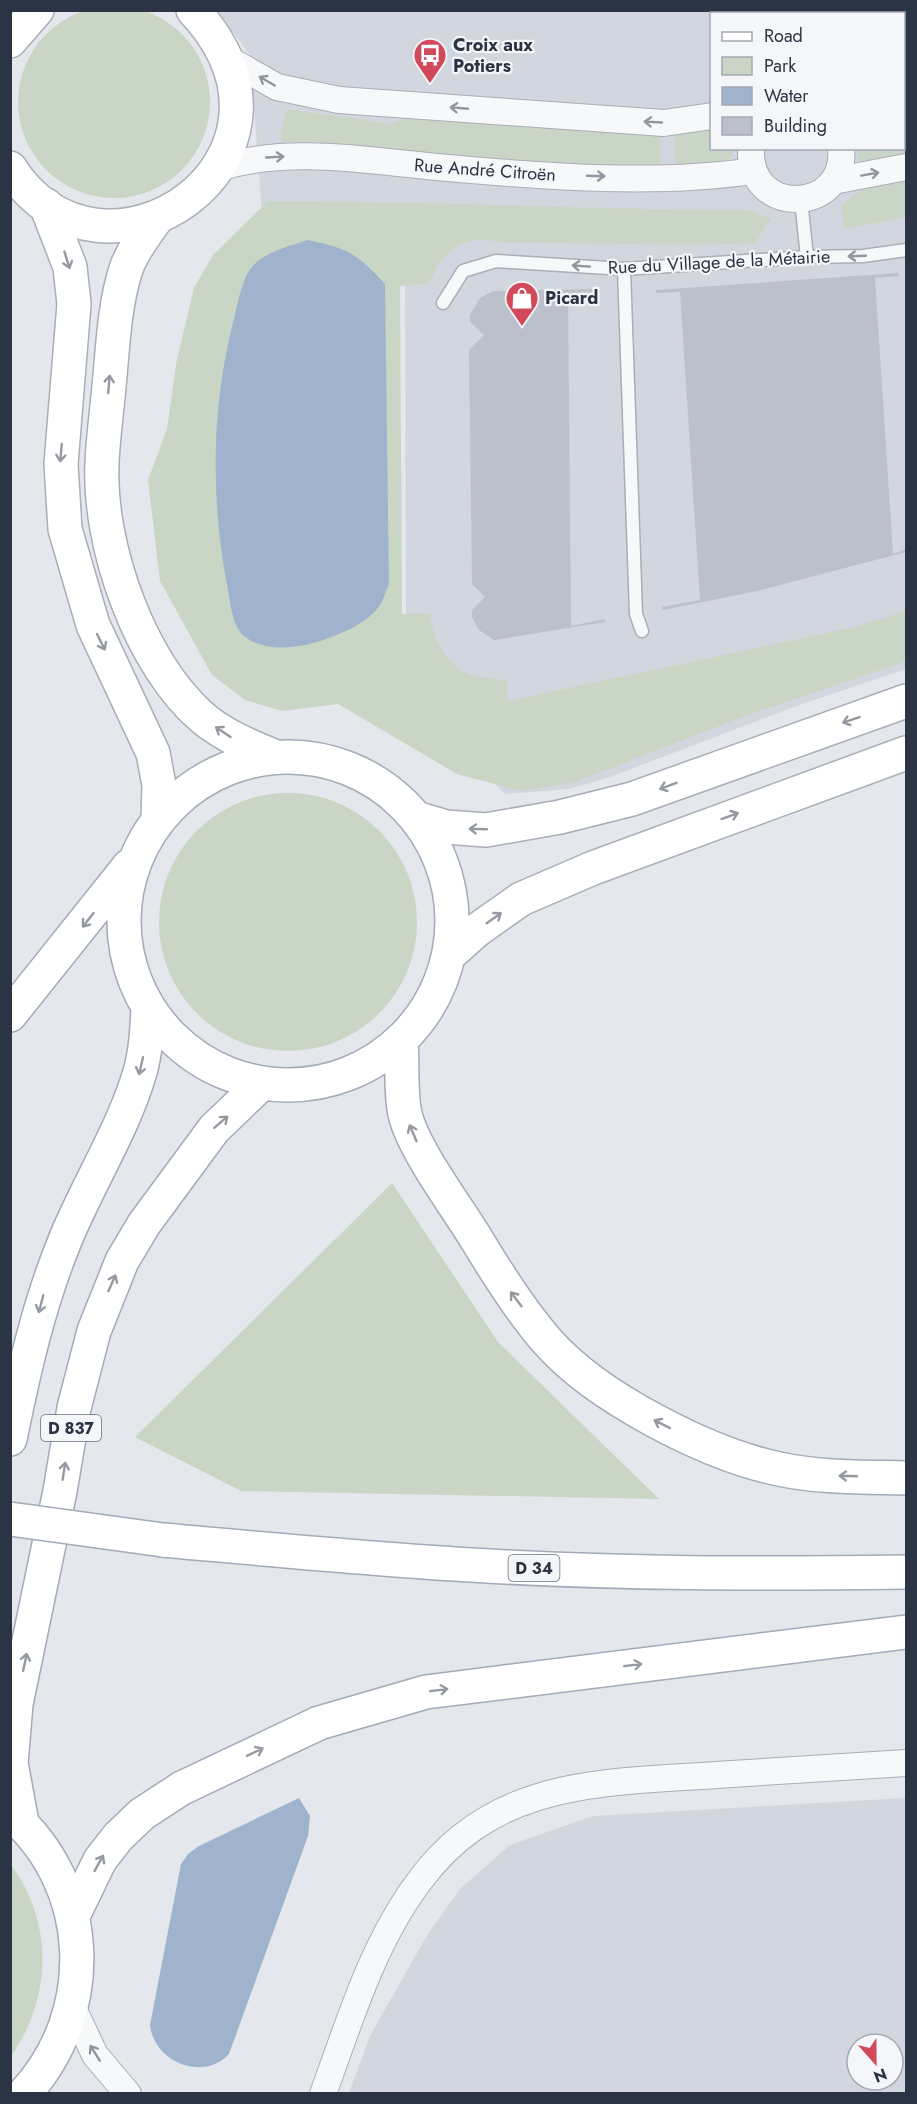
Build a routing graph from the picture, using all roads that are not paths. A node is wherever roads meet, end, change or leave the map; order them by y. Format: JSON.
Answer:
{"nodes":[{"id":1,"x":37,"y":10,"type":"edge"},
{"id":2,"x":193,"y":10,"type":"edge"},
{"id":3,"x":10,"y":41,"type":"edge"},
{"id":4,"x":228,"y":59,"type":"junction"},
{"id":5,"x":710,"y":117,"type":"edge"},
{"id":6,"x":841,"y":150,"type":"edge"},
{"id":7,"x":752,"y":160,"type":"edge"},
{"id":8,"x":906,"y":167,"type":"edge"},
{"id":9,"x":10,"y":168,"type":"edge"},
{"id":10,"x":218,"y":168,"type":"junction"},
{"id":11,"x":833,"y":181,"type":"junction"},
{"id":12,"x":801,"y":200,"type":"junction"},
{"id":13,"x":46,"y":205,"type":"junction"},
{"id":14,"x":157,"y":218,"type":"junction"},
{"id":15,"x":906,"y":250,"type":"edge"},
{"id":16,"x":807,"y":257,"type":"junction"},
{"id":17,"x":624,"y":269,"type":"junction"},
{"id":18,"x":443,"y":303,"type":"dead end"},
{"id":19,"x":642,"y":631,"type":"dead end"},
{"id":20,"x":906,"y":701,"type":"edge"},
{"id":21,"x":906,"y":753,"type":"edge"},
{"id":22,"x":276,"y":757,"type":"junction"},
{"id":23,"x":416,"y":818,"type":"junction"},
{"id":24,"x":158,"y":819,"type":"junction"},
{"id":25,"x":136,"y":857,"type":"junction"},
{"id":26,"x":449,"y":955,"type":"junction"},
{"id":27,"x":148,"y":1008,"type":"junction"},
{"id":28,"x":10,"y":1015,"type":"edge"},
{"id":29,"x":401,"y":1041,"type":"junction"},
{"id":30,"x":261,"y":1084,"type":"junction"},
{"id":31,"x":10,"y":1439,"type":"edge"},
{"id":32,"x":906,"y":1478,"type":"edge"},
{"id":33,"x":10,"y":1519,"type":"edge"},
{"id":34,"x":906,"y":1572,"type":"edge"},
{"id":35,"x":906,"y":1632,"type":"edge"},
{"id":36,"x":906,"y":1763,"type":"edge"},
{"id":37,"x":16,"y":1818,"type":"edge"},
{"id":38,"x":73,"y":1916,"type":"junction"},
{"id":39,"x":72,"y":2006,"type":"junction"},
{"id":40,"x":24,"y":2094,"type":"edge"},
{"id":41,"x":128,"y":2094,"type":"edge"},
{"id":42,"x":322,"y":2094,"type":"edge"}],
"edges":[{"from":1,"to":3,"type":"main road"},
{"from":2,"to":4,"type":"main road"},
{"from":5,"to":4,"type":"street","one_way":true},
{"from":4,"to":10,"type":"main road"},
{"from":6,"to":11,"type":"street"},
{"from":10,"to":7,"type":"street","name":"Rue André Citroën","one_way":true},
{"from":7,"to":12,"type":"street"},
{"from":11,"to":8,"type":"street","one_way":true},
{"from":9,"to":13,"type":"main road"},
{"from":10,"to":14,"type":"main road"},
{"from":11,"to":12,"type":"street"},
{"from":12,"to":16,"type":"lane"},
{"from":13,"to":14,"type":"main road"},
{"from":13,"to":24,"type":"main road","one_way":true},
{"from":22,"to":14,"type":"main road","one_way":true},
{"from":15,"to":16,"type":"lane","name":"Rue du Village de la Métairie","one_way":true},
{"from":16,"to":17,"type":"lane","name":"Rue du Village de la Métairie"},
{"from":17,"to":18,"type":"lane","name":"Rue du Village de la Métairie","one_way":true},
{"from":17,"to":19,"type":"lane"},
{"from":20,"to":23,"type":"main road","one_way":true},
{"from":26,"to":21,"type":"main road","one_way":true},
{"from":22,"to":23,"type":"main road"},
{"from":22,"to":24,"type":"main road"},
{"from":23,"to":26,"type":"main road"},
{"from":24,"to":25,"type":"main road"},
{"from":25,"to":27,"type":"main road"},
{"from":25,"to":28,"type":"main road","one_way":true},
{"from":26,"to":29,"type":"main road"},
{"from":27,"to":30,"type":"main road"},
{"from":27,"to":31,"type":"main road","number":"D 837","one_way":true},
{"from":29,"to":30,"type":"main road"},
{"from":32,"to":29,"type":"main road","one_way":true},
{"from":37,"to":30,"type":"main road","number":"D 837","one_way":true},
{"from":33,"to":34,"type":"main road","number":"D 34","bridge":true},
{"from":38,"to":35,"type":"main road","one_way":true},
{"from":36,"to":42,"type":"street"},
{"from":37,"to":38,"type":"main road"},
{"from":38,"to":39,"type":"main road"},
{"from":39,"to":40,"type":"main road"},
{"from":41,"to":39,"type":"street","one_way":true}]}
